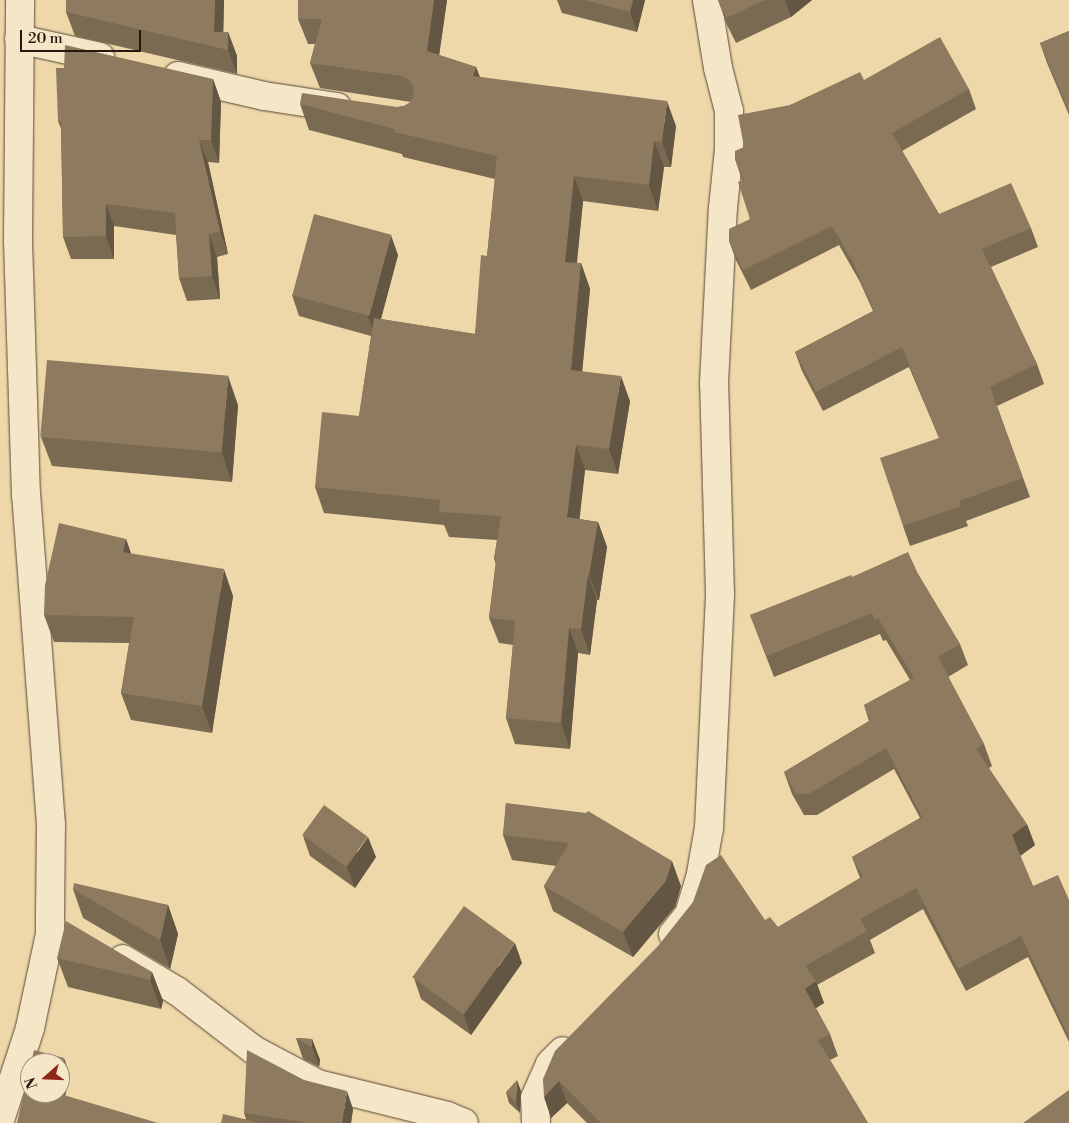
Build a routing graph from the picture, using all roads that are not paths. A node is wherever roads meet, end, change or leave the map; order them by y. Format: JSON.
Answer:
{"nodes":[{"id":1,"x":20,"y":0,"type":"edge"},
{"id":2,"x":707,"y":0,"type":"edge"},
{"id":3,"x":19,"y":39,"type":"junction"},
{"id":4,"x":122,"y":62,"type":"edge"},
{"id":5,"x":149,"y":69,"type":"edge"},
{"id":6,"x":360,"y":110,"type":"edge"},
{"id":7,"x":50,"y":916,"type":"junction"},
{"id":8,"x":76,"y":931,"type":"edge"},
{"id":9,"x":101,"y":946,"type":"edge"},
{"id":10,"x":655,"y":957,"type":"edge"},
{"id":11,"x":578,"y":1035,"type":"edge"},
{"id":12,"x":0,"y":1120,"type":"edge"},
{"id":13,"x":464,"y":1123,"type":"edge"},
{"id":14,"x":536,"y":1123,"type":"edge"}],
"edges":[{"from":1,"to":3,"type":"street"},
{"from":2,"to":10,"type":"street"},
{"from":3,"to":4,"type":"street"},
{"from":3,"to":7,"type":"street"},
{"from":5,"to":6,"type":"street"},
{"from":7,"to":8,"type":"street"},
{"from":7,"to":12,"type":"street"},
{"from":9,"to":13,"type":"street"},
{"from":11,"to":14,"type":"street"}]}
